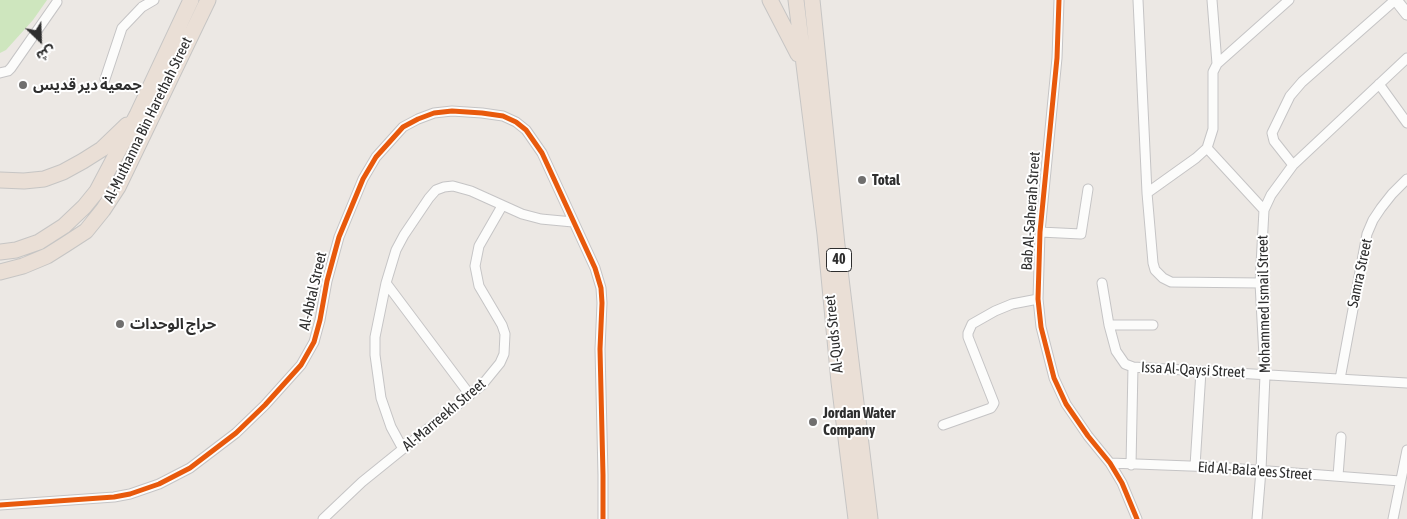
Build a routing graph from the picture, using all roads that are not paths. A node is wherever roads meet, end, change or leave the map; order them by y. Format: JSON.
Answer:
{"nodes":[{"id":1,"x":154,"y":0,"type":"edge"},
{"id":2,"x":191,"y":0,"type":"edge"},
{"id":3,"x":208,"y":0,"type":"edge"},
{"id":4,"x":770,"y":0,"type":"edge"},
{"id":5,"x":796,"y":0,"type":"edge"},
{"id":6,"x":812,"y":0,"type":"edge"},
{"id":7,"x":1059,"y":0,"type":"edge"},
{"id":8,"x":1138,"y":0,"type":"edge"},
{"id":9,"x":1212,"y":0,"type":"edge"},
{"id":10,"x":1290,"y":0,"type":"edge"},
{"id":11,"x":1396,"y":0,"type":"edge"},
{"id":12,"x":57,"y":2,"type":"dead end"},
{"id":13,"x":1407,"y":14,"type":"edge"},
{"id":14,"x":1407,"y":58,"type":"edge"},
{"id":15,"x":802,"y":61,"type":"junction"},
{"id":16,"x":1217,"y":64,"type":"junction"},
{"id":17,"x":0,"y":73,"type":"edge"},
{"id":18,"x":106,"y":79,"type":"dead end"},
{"id":19,"x":1379,"y":84,"type":"junction"},
{"id":20,"x":137,"y":115,"type":"junction"},
{"id":21,"x":1407,"y":123,"type":"edge"},
{"id":22,"x":1207,"y":148,"type":"junction"},
{"id":23,"x":1294,"y":165,"type":"junction"},
{"id":24,"x":1407,"y":179,"type":"edge"},
{"id":25,"x":0,"y":180,"type":"edge"},
{"id":26,"x":1088,"y":189,"type":"dead end"},
{"id":27,"x":1147,"y":193,"type":"junction"},
{"id":28,"x":502,"y":206,"type":"junction"},
{"id":29,"x":1264,"y":210,"type":"junction"},
{"id":30,"x":573,"y":222,"type":"junction"},
{"id":31,"x":1040,"y":232,"type":"junction"},
{"id":32,"x":0,"y":252,"type":"edge"},
{"id":33,"x":0,"y":272,"type":"edge"},
{"id":34,"x":386,"y":283,"type":"junction"},
{"id":35,"x":1102,"y":283,"type":"dead end"},
{"id":36,"x":1260,"y":283,"type":"junction"},
{"id":37,"x":1038,"y":299,"type":"junction"},
{"id":38,"x":1109,"y":325,"type":"junction"},
{"id":39,"x":1154,"y":325,"type":"dead end"},
{"id":40,"x":1133,"y":367,"type":"junction"},
{"id":41,"x":1201,"y":371,"type":"junction"},
{"id":42,"x":1265,"y":375,"type":"junction"},
{"id":43,"x":1340,"y":379,"type":"junction"},
{"id":44,"x":1407,"y":383,"type":"edge"},
{"id":45,"x":470,"y":395,"type":"junction"},
{"id":46,"x":943,"y":425,"type":"dead end"},
{"id":47,"x":1341,"y":437,"type":"dead end"},
{"id":48,"x":403,"y":449,"type":"junction"},
{"id":49,"x":1407,"y":450,"type":"edge"},
{"id":50,"x":1110,"y":464,"type":"junction"},
{"id":51,"x":1131,"y":465,"type":"junction"},
{"id":52,"x":1195,"y":466,"type":"junction"},
{"id":53,"x":1405,"y":467,"type":"edge"},
{"id":54,"x":1261,"y":470,"type":"junction"},
{"id":55,"x":1338,"y":476,"type":"junction"},
{"id":56,"x":1400,"y":481,"type":"junction"},
{"id":57,"x":0,"y":505,"type":"edge"},
{"id":58,"x":323,"y":519,"type":"edge"},
{"id":59,"x":603,"y":519,"type":"edge"},
{"id":60,"x":856,"y":519,"type":"edge"},
{"id":61,"x":870,"y":519,"type":"edge"},
{"id":62,"x":1137,"y":519,"type":"edge"},
{"id":63,"x":1257,"y":519,"type":"edge"},
{"id":64,"x":1393,"y":519,"type":"edge"}],
"edges":[{"from":1,"to":18,"type":"street"},
{"from":2,"to":20,"type":"highway","name":"Al-Muthanna Bin Harethah Street"},
{"from":3,"to":33,"type":"highway","name":"Al-Muthanna Bin Harethah Street"},
{"from":4,"to":15,"type":"highway"},
{"from":5,"to":15,"type":"highway","name":"Al-Quds Street","number":"40"},
{"from":6,"to":61,"type":"highway","name":"Al-Quds Street","number":"40"},
{"from":7,"to":31,"type":"street","name":"Bab Al-Saherah Street"},
{"from":8,"to":27,"type":"street"},
{"from":9,"to":16,"type":"street"},
{"from":10,"to":16,"type":"street"},
{"from":11,"to":13,"type":"street"},
{"from":11,"to":23,"type":"street"},
{"from":12,"to":17,"type":"street"},
{"from":14,"to":19,"type":"street","name":"Mohammed Ismail Street"},
{"from":15,"to":60,"type":"highway","name":"Al-Quds Street","number":"40"},
{"from":16,"to":22,"type":"street"},
{"from":19,"to":21,"type":"street"},
{"from":19,"to":23,"type":"street","name":"Mohammed Ismail Street"},
{"from":20,"to":25,"type":"highway"},
{"from":20,"to":32,"type":"highway","name":"Al-Muthanna Bin Harethah Street"},
{"from":22,"to":27,"type":"street"},
{"from":22,"to":29,"type":"street"},
{"from":23,"to":29,"type":"street","name":"Mohammed Ismail Street"},
{"from":24,"to":43,"type":"street","name":"Samra Street"},
{"from":26,"to":31,"type":"street"},
{"from":27,"to":36,"type":"street"},
{"from":28,"to":30,"type":"street"},
{"from":28,"to":34,"type":"street"},
{"from":28,"to":45,"type":"street","name":"Al-Marreekh Street"},
{"from":29,"to":36,"type":"street","name":"Mohammed Ismail Street"},
{"from":30,"to":57,"type":"street","name":"Al-Abtal Street"},
{"from":30,"to":59,"type":"street","name":"Al-Abtal Street"},
{"from":31,"to":37,"type":"street","name":"Bab Al-Saherah Street"},
{"from":34,"to":45,"type":"street"},
{"from":34,"to":48,"type":"street"},
{"from":35,"to":38,"type":"street","name":"Issa Al-Qaysi Street"},
{"from":36,"to":42,"type":"street","name":"Mohammed Ismail Street"},
{"from":37,"to":46,"type":"street"},
{"from":37,"to":50,"type":"street","name":"Bab Al-Saherah Street"},
{"from":38,"to":39,"type":"street"},
{"from":38,"to":40,"type":"street","name":"Issa Al-Qaysi Street"},
{"from":40,"to":41,"type":"street","name":"Issa Al-Qaysi Street"},
{"from":40,"to":51,"type":"street"},
{"from":41,"to":42,"type":"street","name":"Issa Al-Qaysi Street"},
{"from":41,"to":52,"type":"street"},
{"from":42,"to":43,"type":"street","name":"Issa Al-Qaysi Street"},
{"from":42,"to":54,"type":"street","name":"Mohammed Ismail Street"},
{"from":43,"to":44,"type":"street","name":"Issa Al-Qaysi Street"},
{"from":45,"to":48,"type":"street","name":"Al-Marreekh Street"},
{"from":47,"to":55,"type":"street"},
{"from":48,"to":58,"type":"street","name":"Al-Marreekh Street"},
{"from":49,"to":53,"type":"street"},
{"from":50,"to":51,"type":"street","name":"Eid Al-Bala'ees Street"},
{"from":50,"to":62,"type":"street","name":"Bab Al-Saherah Street"},
{"from":51,"to":52,"type":"street","name":"Eid Al-Bala'ees Street"},
{"from":52,"to":54,"type":"street","name":"Eid Al-Bala'ees Street"},
{"from":53,"to":56,"type":"street"},
{"from":54,"to":55,"type":"street","name":"Eid Al-Bala'ees Street"},
{"from":54,"to":63,"type":"street","name":"Mohammed Ismail Street"},
{"from":55,"to":56,"type":"street","name":"Eid Al-Bala'ees Street"},
{"from":56,"to":64,"type":"street"}]}
